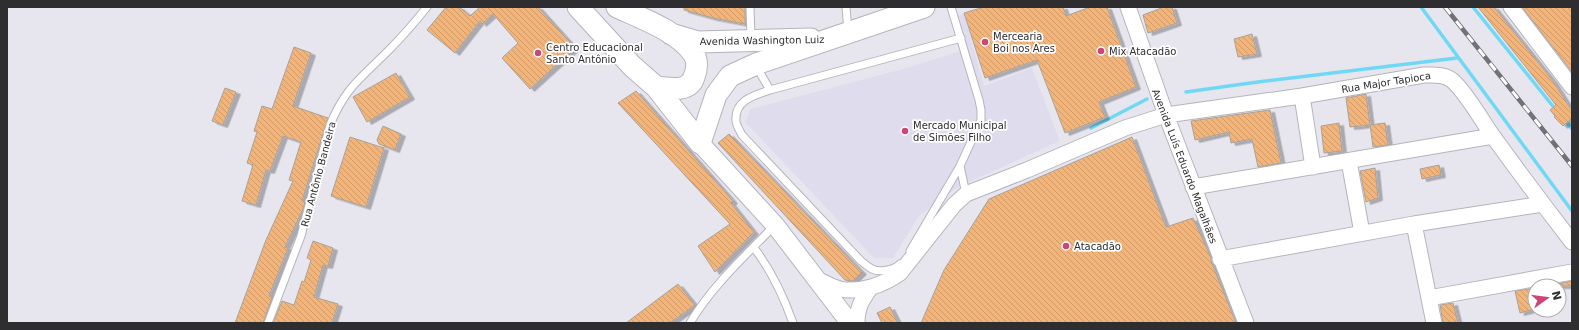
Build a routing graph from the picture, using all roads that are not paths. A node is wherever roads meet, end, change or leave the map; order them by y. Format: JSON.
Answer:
{"nodes":[{"id":1,"x":427,"y":7,"type":"edge"},
{"id":2,"x":578,"y":7,"type":"edge"},
{"id":3,"x":617,"y":7,"type":"edge"},
{"id":4,"x":750,"y":7,"type":"edge"},
{"id":5,"x":846,"y":7,"type":"edge"},
{"id":6,"x":951,"y":7,"type":"edge"},
{"id":7,"x":1128,"y":7,"type":"edge"},
{"id":8,"x":1512,"y":7,"type":"edge"},
{"id":9,"x":917,"y":8,"type":"edge"},
{"id":10,"x":671,"y":34,"type":"junction"},
{"id":11,"x":839,"y":36,"type":"junction"},
{"id":12,"x":961,"y":38,"type":"junction"},
{"id":13,"x":751,"y":41,"type":"junction"},
{"id":14,"x":764,"y":62,"type":"junction"},
{"id":15,"x":656,"y":87,"type":"junction"},
{"id":16,"x":1572,"y":87,"type":"edge"},
{"id":17,"x":770,"y":90,"type":"junction"},
{"id":18,"x":1302,"y":96,"type":"junction"},
{"id":19,"x":1166,"y":115,"type":"junction"},
{"id":20,"x":1493,"y":136,"type":"junction"},
{"id":21,"x":700,"y":143,"type":"junction"},
{"id":22,"x":1349,"y":161,"type":"junction"},
{"id":23,"x":960,"y":166,"type":"junction"},
{"id":24,"x":1313,"y":167,"type":"junction"},
{"id":25,"x":1193,"y":187,"type":"junction"},
{"id":26,"x":966,"y":194,"type":"junction"},
{"id":27,"x":1543,"y":204,"type":"junction"},
{"id":28,"x":1414,"y":224,"type":"junction"},
{"id":29,"x":775,"y":225,"type":"junction"},
{"id":30,"x":1362,"y":233,"type":"junction"},
{"id":31,"x":1572,"y":242,"type":"edge"},
{"id":32,"x":754,"y":248,"type":"junction"},
{"id":33,"x":1220,"y":259,"type":"junction"},
{"id":34,"x":1572,"y":272,"type":"edge"},
{"id":35,"x":816,"y":279,"type":"junction"},
{"id":36,"x":871,"y":287,"type":"junction"},
{"id":37,"x":1430,"y":298,"type":"junction"},
{"id":38,"x":268,"y":323,"type":"edge"},
{"id":39,"x":690,"y":323,"type":"edge"},
{"id":40,"x":792,"y":323,"type":"edge"},
{"id":41,"x":850,"y":323,"type":"edge"},
{"id":42,"x":857,"y":323,"type":"edge"},
{"id":43,"x":1246,"y":323,"type":"edge"},
{"id":44,"x":1434,"y":323,"type":"edge"}],
"edges":[{"from":1,"to":38,"type":"lane","name":"Rua Antônio Bandeira"},
{"from":2,"to":15,"type":"main road"},
{"from":3,"to":10,"type":"main road"},
{"from":4,"to":13,"type":"lane"},
{"from":5,"to":11,"type":"lane"},
{"from":6,"to":12,"type":"lane"},
{"from":7,"to":19,"type":"street","name":"Avenida Luís Eduardo Magalhães"},
{"from":8,"to":16,"type":"street"},
{"from":9,"to":11,"type":"main road","name":"Avenida Washington Luiz"},
{"from":10,"to":13,"type":"main road","name":"Avenida Washington Luiz"},
{"from":10,"to":15,"type":"main road"},
{"from":11,"to":13,"type":"main road","name":"Avenida Washington Luiz"},
{"from":11,"to":14,"type":"main road","name":"Avenida Washington Luiz"},
{"from":12,"to":17,"type":"lane"},
{"from":12,"to":23,"type":"lane"},
{"from":13,"to":14,"type":"main road"},
{"from":14,"to":17,"type":"lane"},
{"from":14,"to":21,"type":"main road","name":"Avenida Washington Luiz"},
{"from":15,"to":21,"type":"main road"},
{"from":17,"to":23,"type":"lane"},
{"from":18,"to":19,"type":"street","name":"Rua Major Tapioca"},
{"from":18,"to":20,"type":"street","name":"Rua Major Tapioca"},
{"from":18,"to":24,"type":"street"},
{"from":19,"to":25,"type":"street","name":"Avenida Luís Eduardo Magalhães"},
{"from":19,"to":26,"type":"street","name":"Rua Major Tapioca"},
{"from":20,"to":22,"type":"street"},
{"from":20,"to":27,"type":"street","name":"Rua Major Tapioca"},
{"from":21,"to":29,"type":"street"},
{"from":22,"to":24,"type":"street"},
{"from":22,"to":30,"type":"street"},
{"from":23,"to":26,"type":"lane"},
{"from":24,"to":25,"type":"street"},
{"from":25,"to":33,"type":"street","name":"Avenida Luís Eduardo Magalhães"},
{"from":26,"to":36,"type":"street"},
{"from":27,"to":28,"type":"street"},
{"from":27,"to":31,"type":"street","name":"Rua Major Tapioca"},
{"from":28,"to":30,"type":"street"},
{"from":28,"to":37,"type":"street"},
{"from":29,"to":32,"type":"lane"},
{"from":29,"to":35,"type":"street"},
{"from":30,"to":33,"type":"street"},
{"from":32,"to":39,"type":"lane"},
{"from":32,"to":40,"type":"lane"},
{"from":33,"to":43,"type":"street","name":"Avenida Luís Eduardo Magalhães"},
{"from":34,"to":37,"type":"street"},
{"from":35,"to":36,"type":"street"},
{"from":35,"to":41,"type":"street"},
{"from":36,"to":42,"type":"street"},
{"from":37,"to":44,"type":"street"}]}
